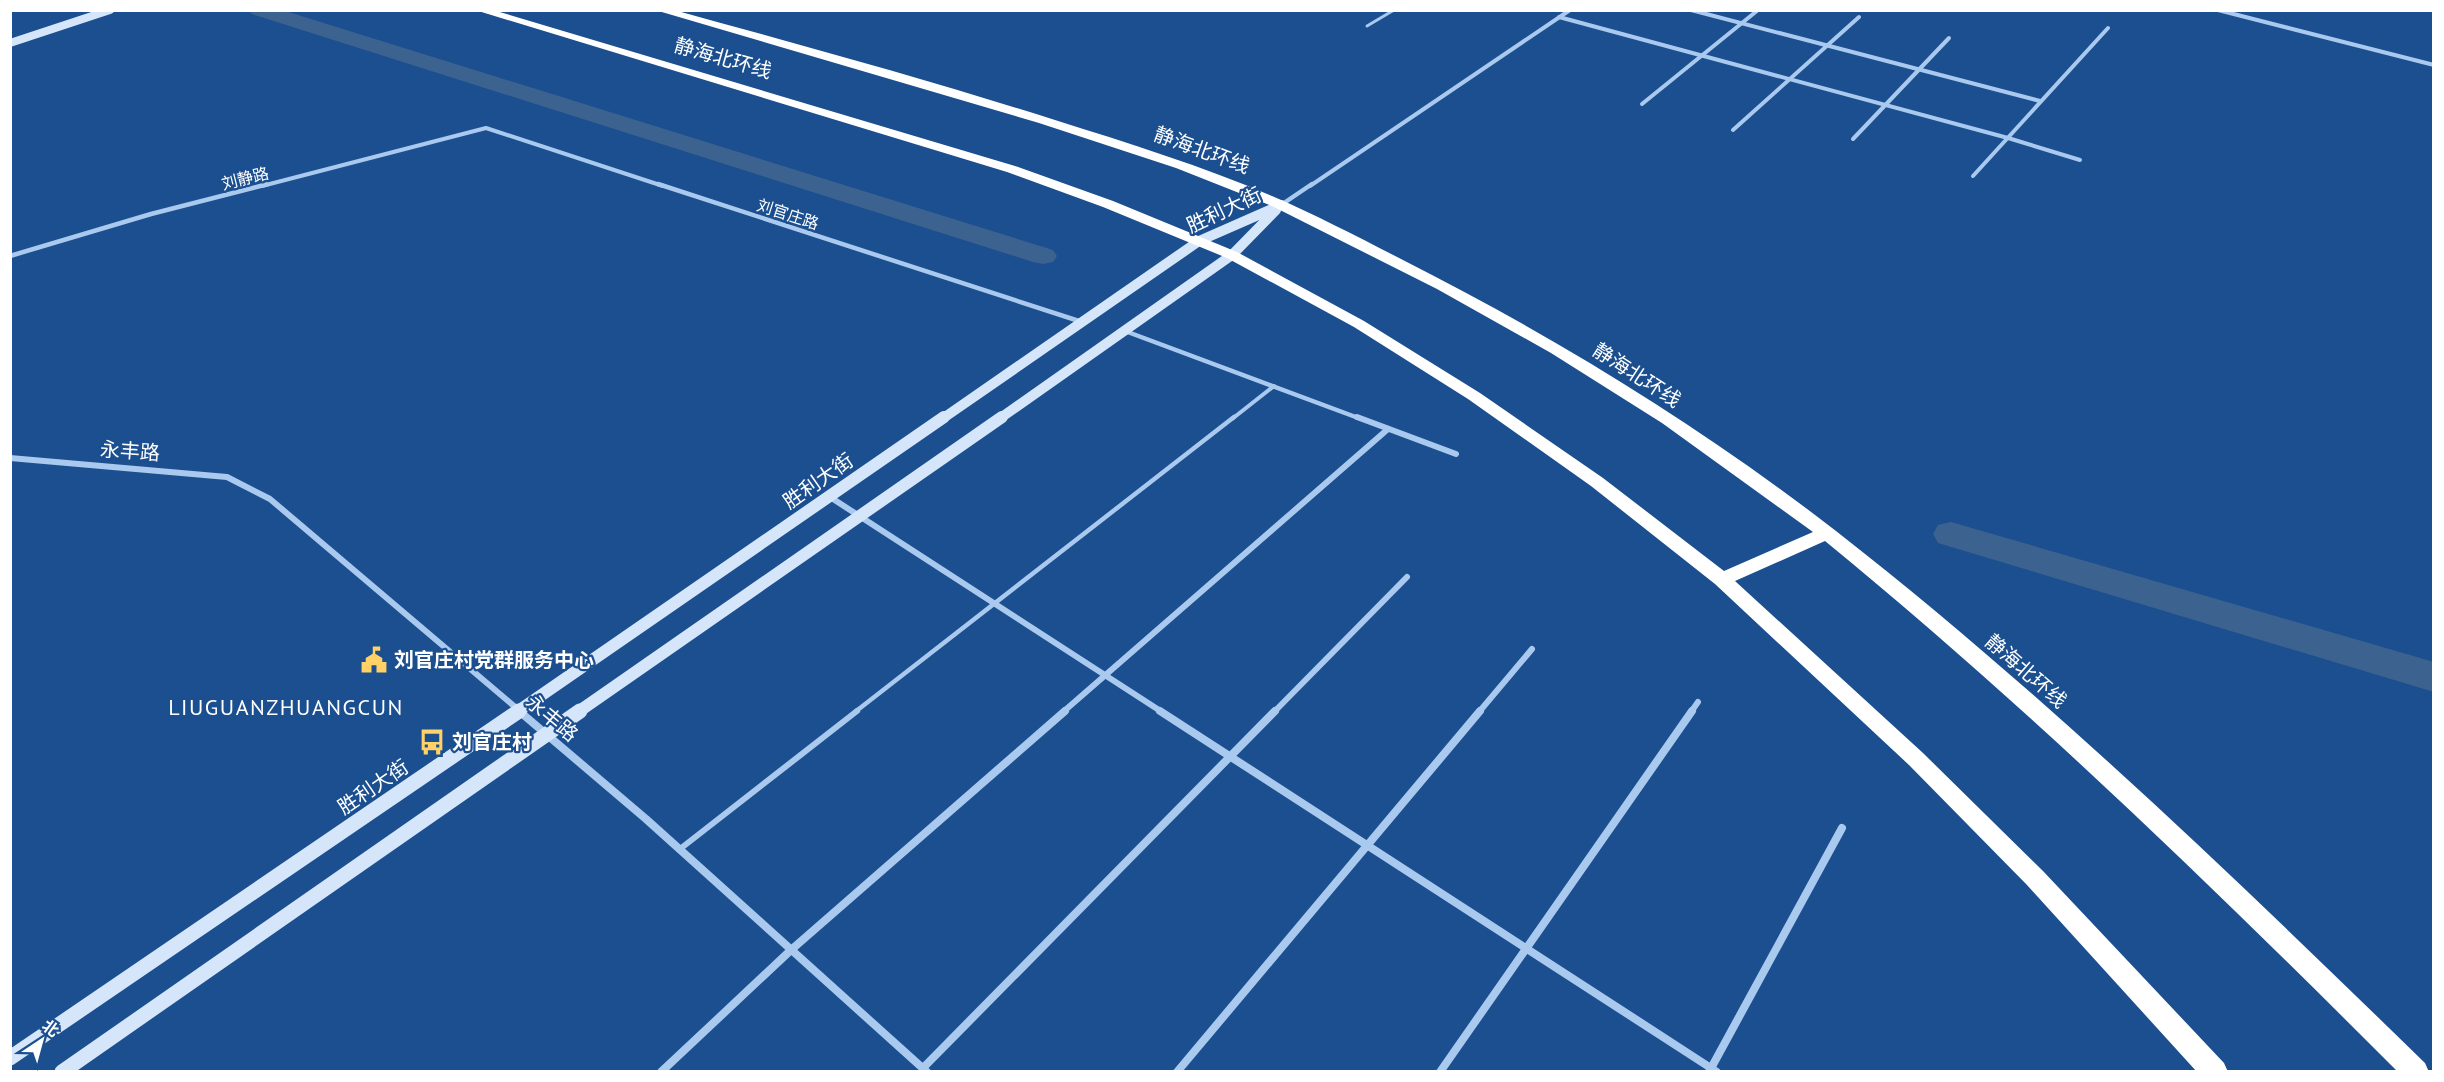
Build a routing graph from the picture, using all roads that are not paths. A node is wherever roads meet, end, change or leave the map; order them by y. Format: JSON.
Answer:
{"nodes":[{"id":1,"x":110,"y":10,"type":"edge"},
{"id":2,"x":480,"y":10,"type":"edge"},
{"id":3,"x":660,"y":10,"type":"edge"},
{"id":4,"x":1394,"y":10,"type":"edge"},
{"id":5,"x":1570,"y":10,"type":"edge"},
{"id":6,"x":1691,"y":10,"type":"edge"},
{"id":7,"x":1758,"y":10,"type":"edge"},
{"id":8,"x":2218,"y":10,"type":"edge"},
{"id":9,"x":1558,"y":17,"type":"junction"},
{"id":10,"x":1859,"y":17,"type":"dead end"},
{"id":11,"x":1742,"y":24,"type":"junction"},
{"id":12,"x":1367,"y":26,"type":"dead end"},
{"id":13,"x":2108,"y":28,"type":"dead end"},
{"id":14,"x":1949,"y":38,"type":"dead end"},
{"id":15,"x":10,"y":43,"type":"edge"},
{"id":16,"x":1827,"y":46,"type":"junction"},
{"id":17,"x":1701,"y":56,"type":"junction"},
{"id":18,"x":2433,"y":65,"type":"edge"},
{"id":19,"x":1919,"y":69,"type":"junction"},
{"id":20,"x":1789,"y":80,"type":"junction"},
{"id":21,"x":2040,"y":101,"type":"junction"},
{"id":22,"x":1642,"y":104,"type":"dead end"},
{"id":23,"x":1885,"y":106,"type":"junction"},
{"id":24,"x":486,"y":128,"type":"joint"},
{"id":25,"x":1733,"y":130,"type":"dead end"},
{"id":26,"x":2008,"y":138,"type":"junction"},
{"id":27,"x":1853,"y":140,"type":"dead end"},
{"id":28,"x":2080,"y":160,"type":"dead end"},
{"id":29,"x":1973,"y":176,"type":"dead end"},
{"id":30,"x":1281,"y":205,"type":"junction"},
{"id":31,"x":1199,"y":240,"type":"junction"},
{"id":32,"x":1232,"y":255,"type":"junction"},
{"id":33,"x":10,"y":256,"type":"edge"},
{"id":34,"x":1083,"y":322,"type":"junction"},
{"id":35,"x":1125,"y":331,"type":"junction"},
{"id":36,"x":1274,"y":386,"type":"junction"},
{"id":37,"x":1388,"y":429,"type":"junction"},
{"id":38,"x":1456,"y":454,"type":"dead end"},
{"id":39,"x":10,"y":458,"type":"edge"},
{"id":40,"x":829,"y":497,"type":"junction"},
{"id":41,"x":861,"y":517,"type":"junction"},
{"id":42,"x":1826,"y":533,"type":"junction"},
{"id":43,"x":1407,"y":577,"type":"dead end"},
{"id":44,"x":1722,"y":579,"type":"junction"},
{"id":45,"x":996,"y":604,"type":"junction"},
{"id":46,"x":1532,"y":649,"type":"dead end"},
{"id":47,"x":1105,"y":675,"type":"junction"},
{"id":48,"x":1698,"y":702,"type":"dead end"},
{"id":49,"x":519,"y":711,"type":"junction"},
{"id":50,"x":545,"y":733,"type":"junction"},
{"id":51,"x":1231,"y":756,"type":"junction"},
{"id":52,"x":1842,"y":828,"type":"dead end"},
{"id":53,"x":1368,"y":845,"type":"junction"},
{"id":54,"x":679,"y":849,"type":"junction"},
{"id":55,"x":1526,"y":948,"type":"junction"},
{"id":56,"x":791,"y":950,"type":"junction"},
{"id":57,"x":10,"y":1058,"type":"edge"},
{"id":58,"x":925,"y":1070,"type":"edge"},
{"id":59,"x":1712,"y":1070,"type":"edge"},
{"id":60,"x":62,"y":1071,"type":"edge"},
{"id":61,"x":661,"y":1071,"type":"edge"},
{"id":62,"x":1177,"y":1071,"type":"edge"},
{"id":63,"x":1440,"y":1071,"type":"edge"},
{"id":64,"x":2215,"y":1071,"type":"edge"},
{"id":65,"x":2416,"y":1071,"type":"edge"}],
"edges":[{"from":1,"to":15,"type":"main road"},
{"from":2,"to":31,"type":"highway","name":"静海北环线"},
{"from":3,"to":30,"type":"highway","name":"静海北环线"},
{"from":4,"to":12,"type":"lane"},
{"from":5,"to":9,"type":"street"},
{"from":6,"to":11,"type":"street"},
{"from":7,"to":11,"type":"street"},
{"from":8,"to":18,"type":"street"},
{"from":9,"to":17,"type":"street"},
{"from":9,"to":30,"type":"street"},
{"from":10,"to":16,"type":"street"},
{"from":11,"to":16,"type":"street"},
{"from":11,"to":17,"type":"street"},
{"from":13,"to":21,"type":"street"},
{"from":14,"to":19,"type":"street"},
{"from":16,"to":19,"type":"street"},
{"from":16,"to":20,"type":"street"},
{"from":17,"to":20,"type":"street"},
{"from":17,"to":22,"type":"street"},
{"from":19,"to":21,"type":"street"},
{"from":19,"to":23,"type":"street"},
{"from":20,"to":23,"type":"street"},
{"from":20,"to":25,"type":"street"},
{"from":21,"to":26,"type":"street"},
{"from":23,"to":26,"type":"street"},
{"from":23,"to":27,"type":"street"},
{"from":24,"to":33,"type":"street","name":"刘静路"},
{"from":24,"to":34,"type":"street","name":"刘官庄路"},
{"from":26,"to":28,"type":"street"},
{"from":26,"to":29,"type":"street"},
{"from":30,"to":31,"type":"main road","name":"胜利大街"},
{"from":30,"to":32,"type":"main road","name":"胜利大街"},
{"from":30,"to":42,"type":"highway","name":"静海北环线"},
{"from":31,"to":32,"type":"highway","name":"静海北环线"},
{"from":31,"to":34,"type":"main road","name":"胜利大街"},
{"from":32,"to":35,"type":"main road","name":"胜利大街"},
{"from":32,"to":44,"type":"highway","name":"静海北环线"},
{"from":34,"to":40,"type":"main road","name":"胜利大街"},
{"from":35,"to":36,"type":"street"},
{"from":35,"to":41,"type":"main road","name":"胜利大街"},
{"from":36,"to":37,"type":"street"},
{"from":36,"to":45,"type":"lane"},
{"from":37,"to":38,"type":"street"},
{"from":37,"to":47,"type":"street"},
{"from":39,"to":49,"type":"street","name":"永丰路"},
{"from":40,"to":41,"type":"street"},
{"from":40,"to":49,"type":"main road","name":"胜利大街"},
{"from":41,"to":45,"type":"street"},
{"from":41,"to":50,"type":"main road","name":"胜利大街"},
{"from":42,"to":44,"type":"highway"},
{"from":42,"to":65,"type":"highway","name":"静海北环线"},
{"from":43,"to":51,"type":"street"},
{"from":44,"to":64,"type":"highway","name":"静海北环线"},
{"from":45,"to":47,"type":"street"},
{"from":45,"to":54,"type":"lane"},
{"from":46,"to":53,"type":"street"},
{"from":47,"to":51,"type":"street"},
{"from":47,"to":56,"type":"street"},
{"from":48,"to":55,"type":"street"},
{"from":49,"to":50,"type":"street","name":"永丰路"},
{"from":49,"to":57,"type":"main road","name":"胜利大街"},
{"from":50,"to":54,"type":"street","name":"永丰路"},
{"from":50,"to":60,"type":"main road","name":"胜利大街"},
{"from":51,"to":53,"type":"street"},
{"from":51,"to":58,"type":"street"},
{"from":52,"to":59,"type":"street"},
{"from":53,"to":55,"type":"street"},
{"from":53,"to":62,"type":"street"},
{"from":54,"to":56,"type":"street","name":"永丰路"},
{"from":55,"to":59,"type":"street"},
{"from":55,"to":63,"type":"street"},
{"from":56,"to":58,"type":"street","name":"永丰路"},
{"from":56,"to":61,"type":"street"}]}
